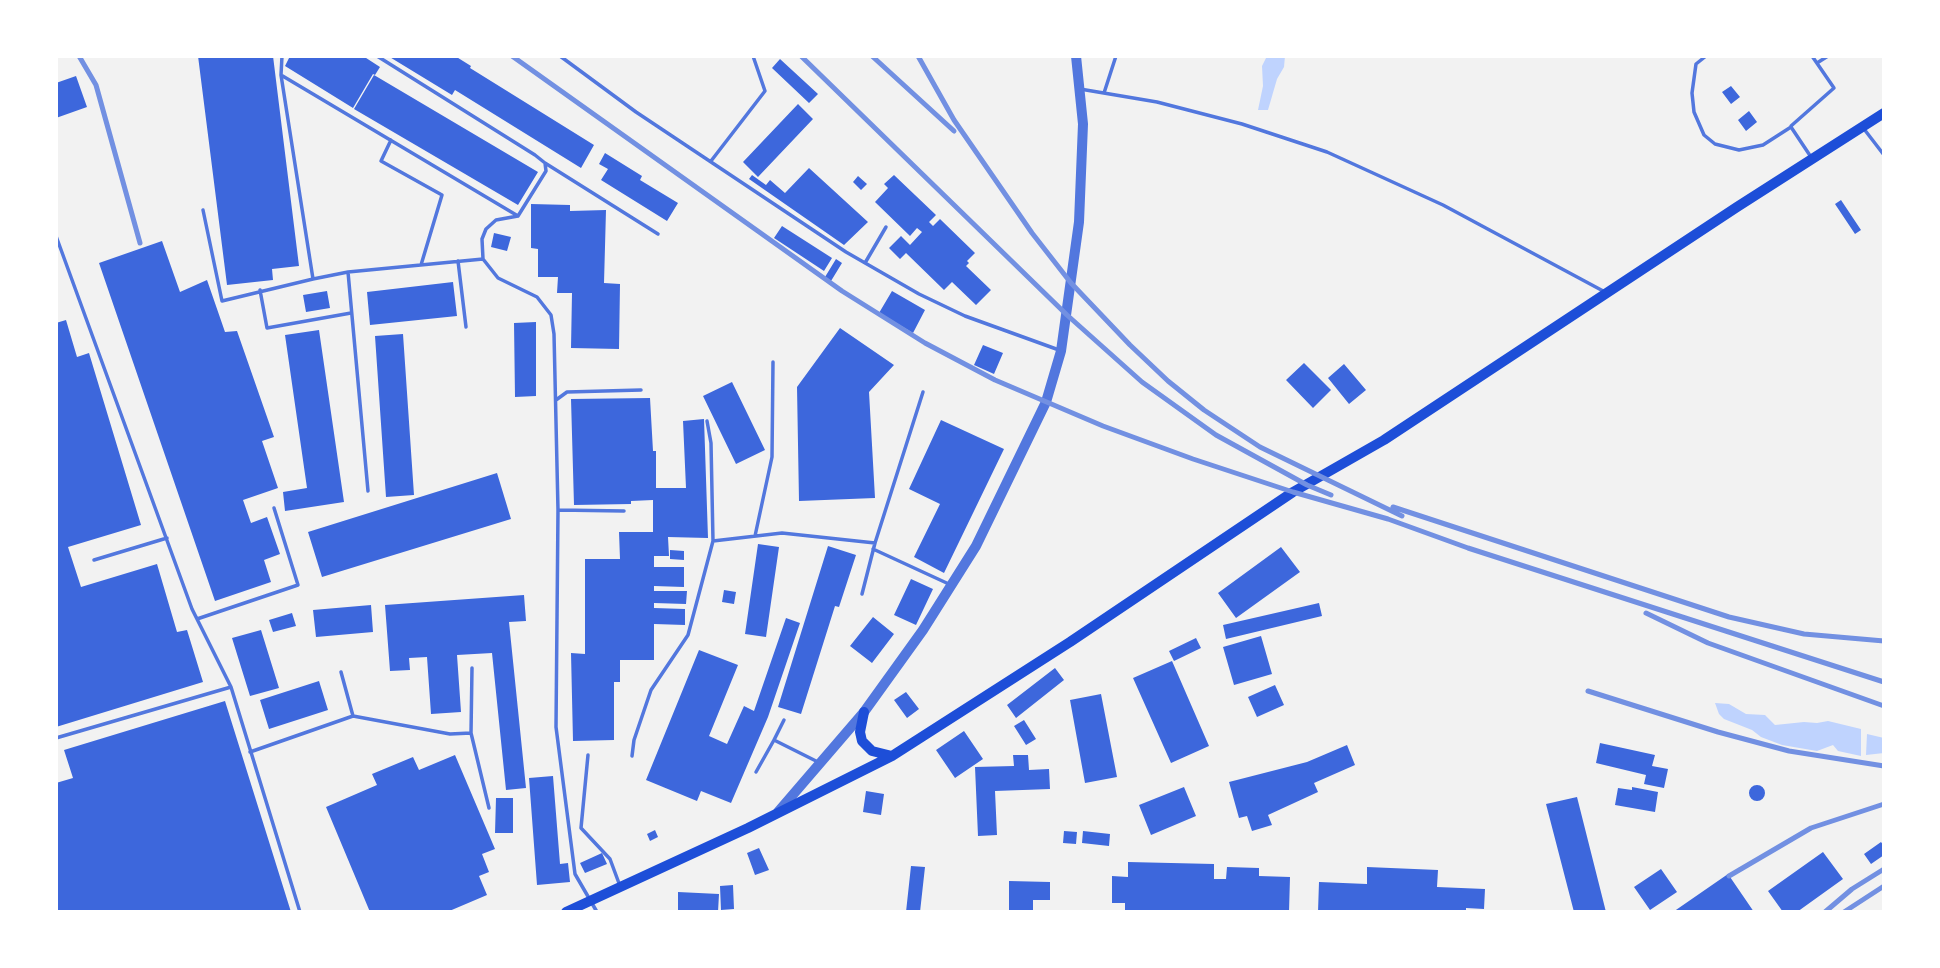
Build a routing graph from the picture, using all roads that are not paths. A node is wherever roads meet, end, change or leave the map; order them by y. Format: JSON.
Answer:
{"nodes":[{"id":1,"x":377,"y":56,"type":"edge"},
{"id":2,"x":560,"y":56,"type":"edge"},
{"id":3,"x":753,"y":56,"type":"edge"},
{"id":4,"x":1076,"y":56,"type":"edge"},
{"id":5,"x":1116,"y":56,"type":"edge"},
{"id":6,"x":1706,"y":56,"type":"edge"},
{"id":7,"x":1812,"y":56,"type":"edge"},
{"id":8,"x":1828,"y":56,"type":"edge"},
{"id":9,"x":281,"y":57,"type":"edge"},
{"id":10,"x":1817,"y":64,"type":"junction"},
{"id":11,"x":281,"y":75,"type":"junction"},
{"id":12,"x":1080,"y":89,"type":"junction"},
{"id":13,"x":1104,"y":93,"type":"junction"},
{"id":14,"x":1884,"y":113,"type":"edge"},
{"id":15,"x":1791,"y":127,"type":"junction"},
{"id":16,"x":1862,"y":127,"type":"junction"},
{"id":17,"x":391,"y":141,"type":"junction"},
{"id":18,"x":1884,"y":155,"type":"edge"},
{"id":19,"x":1812,"y":159,"type":"junction"},
{"id":20,"x":711,"y":161,"type":"junction"},
{"id":21,"x":544,"y":163,"type":"junction"},
{"id":22,"x":203,"y":210,"type":"dead end"},
{"id":23,"x":518,"y":216,"type":"junction"},
{"id":24,"x":886,"y":227,"type":"dead end"},
{"id":25,"x":657,"y":234,"type":"dead end"},
{"id":26,"x":56,"y":236,"type":"edge"},
{"id":27,"x":483,"y":258,"type":"junction"},
{"id":28,"x":458,"y":261,"type":"junction"},
{"id":29,"x":865,"y":263,"type":"junction"},
{"id":30,"x":421,"y":265,"type":"junction"},
{"id":31,"x":348,"y":272,"type":"junction"},
{"id":32,"x":313,"y":279,"type":"junction"},
{"id":33,"x":260,"y":290,"type":"junction"},
{"id":34,"x":1607,"y":293,"type":"junction"},
{"id":35,"x":352,"y":313,"type":"junction"},
{"id":36,"x":466,"y":327,"type":"dead end"},
{"id":37,"x":1061,"y":351,"type":"junction"},
{"id":38,"x":773,"y":362,"type":"dead end"},
{"id":39,"x":641,"y":390,"type":"dead end"},
{"id":40,"x":923,"y":391,"type":"dead end"},
{"id":41,"x":556,"y":400,"type":"junction"},
{"id":42,"x":707,"y":421,"type":"dead end"},
{"id":43,"x":368,"y":491,"type":"dead end"},
{"id":44,"x":274,"y":508,"type":"dead end"},
{"id":45,"x":558,"y":510,"type":"junction"},
{"id":46,"x":624,"y":511,"type":"dead end"},
{"id":47,"x":755,"y":536,"type":"junction"},
{"id":48,"x":167,"y":538,"type":"junction"},
{"id":49,"x":713,"y":541,"type":"junction"},
{"id":50,"x":875,"y":542,"type":"junction"},
{"id":51,"x":873,"y":549,"type":"junction"},
{"id":52,"x":94,"y":561,"type":"dead end"},
{"id":53,"x":951,"y":585,"type":"junction"},
{"id":54,"x":862,"y":594,"type":"dead end"},
{"id":55,"x":197,"y":619,"type":"junction"},
{"id":56,"x":472,"y":668,"type":"dead end"},
{"id":57,"x":341,"y":673,"type":"dead end"},
{"id":58,"x":230,"y":687,"type":"junction"},
{"id":59,"x":864,"y":712,"type":"junction"},
{"id":60,"x":354,"y":716,"type":"junction"},
{"id":61,"x":784,"y":720,"type":"dead end"},
{"id":62,"x":471,"y":733,"type":"junction"},
{"id":63,"x":56,"y":738,"type":"edge"},
{"id":64,"x":774,"y":740,"type":"junction"},
{"id":65,"x":250,"y":752,"type":"junction"},
{"id":66,"x":588,"y":755,"type":"dead end"},
{"id":67,"x":892,"y":755,"type":"junction"},
{"id":68,"x":632,"y":757,"type":"dead end"},
{"id":69,"x":821,"y":763,"type":"junction"},
{"id":70,"x":756,"y":772,"type":"dead end"},
{"id":71,"x":489,"y":808,"type":"dead end"},
{"id":72,"x":776,"y":814,"type":"junction"},
{"id":73,"x":620,"y":888,"type":"junction"},
{"id":74,"x":590,"y":902,"type":"junction"},
{"id":75,"x":300,"y":912,"type":"edge"},
{"id":76,"x":566,"y":912,"type":"edge"},
{"id":77,"x":597,"y":912,"type":"edge"}],
"edges":[{"from":1,"to":21,"type":"lane"},
{"from":2,"to":20,"type":"lane"},
{"from":3,"to":20,"type":"lane"},
{"from":4,"to":12,"type":"street"},
{"from":5,"to":13,"type":"lane"},
{"from":6,"to":15,"type":"lane"},
{"from":7,"to":10,"type":"lane"},
{"from":8,"to":10,"type":"lane"},
{"from":9,"to":11,"type":"lane"},
{"from":10,"to":15,"type":"lane"},
{"from":11,"to":17,"type":"lane"},
{"from":11,"to":32,"type":"lane"},
{"from":12,"to":13,"type":"lane"},
{"from":12,"to":37,"type":"street"},
{"from":13,"to":34,"type":"lane"},
{"from":14,"to":16,"type":"main road"},
{"from":15,"to":19,"type":"lane"},
{"from":16,"to":18,"type":"lane"},
{"from":16,"to":19,"type":"main road"},
{"from":17,"to":23,"type":"lane"},
{"from":17,"to":30,"type":"lane"},
{"from":19,"to":34,"type":"main road"},
{"from":20,"to":29,"type":"lane"},
{"from":21,"to":23,"type":"lane"},
{"from":21,"to":25,"type":"lane"},
{"from":22,"to":33,"type":"lane"},
{"from":23,"to":27,"type":"lane"},
{"from":24,"to":29,"type":"lane"},
{"from":26,"to":48,"type":"lane"},
{"from":27,"to":28,"type":"lane"},
{"from":27,"to":41,"type":"lane"},
{"from":28,"to":30,"type":"lane"},
{"from":28,"to":36,"type":"lane"},
{"from":29,"to":37,"type":"lane"},
{"from":30,"to":31,"type":"lane"},
{"from":31,"to":32,"type":"lane"},
{"from":31,"to":35,"type":"lane"},
{"from":32,"to":33,"type":"lane"},
{"from":33,"to":35,"type":"lane"},
{"from":34,"to":67,"type":"main road"},
{"from":35,"to":43,"type":"lane"},
{"from":37,"to":53,"type":"street"},
{"from":38,"to":47,"type":"lane"},
{"from":39,"to":41,"type":"lane"},
{"from":40,"to":50,"type":"lane"},
{"from":41,"to":45,"type":"lane"},
{"from":42,"to":49,"type":"lane"},
{"from":44,"to":55,"type":"lane"},
{"from":45,"to":46,"type":"lane"},
{"from":45,"to":74,"type":"lane"},
{"from":47,"to":49,"type":"lane"},
{"from":47,"to":50,"type":"lane"},
{"from":48,"to":52,"type":"lane"},
{"from":48,"to":55,"type":"lane"},
{"from":49,"to":68,"type":"lane"},
{"from":50,"to":51,"type":"lane"},
{"from":51,"to":53,"type":"lane"},
{"from":51,"to":54,"type":"lane"},
{"from":53,"to":59,"type":"street"},
{"from":55,"to":58,"type":"lane"},
{"from":56,"to":62,"type":"lane"},
{"from":57,"to":60,"type":"lane"},
{"from":58,"to":63,"type":"lane"},
{"from":58,"to":65,"type":"lane"},
{"from":59,"to":67,"type":"main road"},
{"from":59,"to":69,"type":"street"},
{"from":60,"to":62,"type":"lane"},
{"from":60,"to":65,"type":"lane"},
{"from":61,"to":64,"type":"lane"},
{"from":62,"to":71,"type":"lane"},
{"from":64,"to":69,"type":"lane"},
{"from":64,"to":70,"type":"lane"},
{"from":65,"to":75,"type":"lane"},
{"from":66,"to":73,"type":"lane"},
{"from":67,"to":72,"type":"main road"},
{"from":69,"to":72,"type":"street"},
{"from":72,"to":73,"type":"main road"},
{"from":73,"to":74,"type":"main road"},
{"from":74,"to":76,"type":"main road"},
{"from":74,"to":77,"type":"lane"}]}
